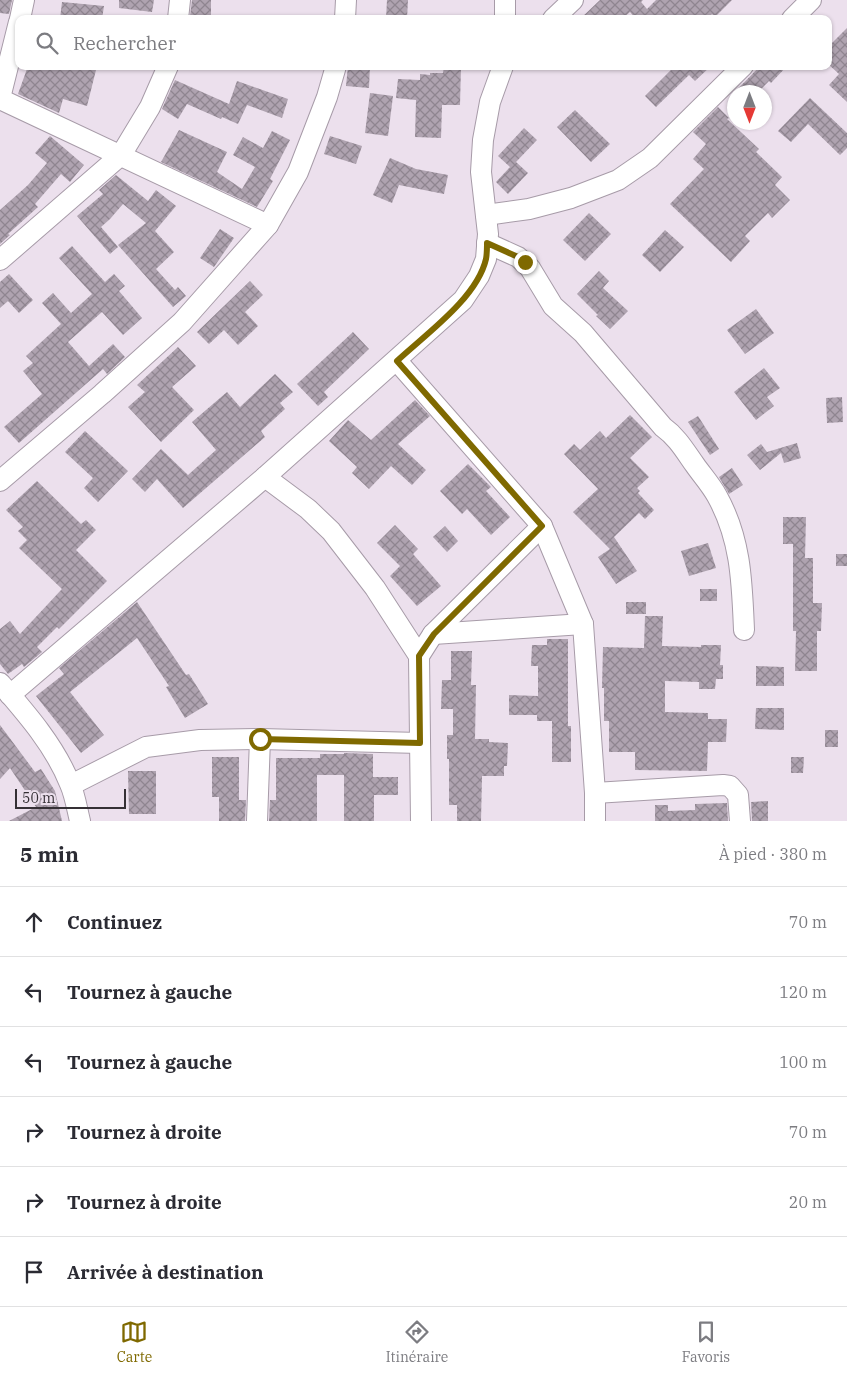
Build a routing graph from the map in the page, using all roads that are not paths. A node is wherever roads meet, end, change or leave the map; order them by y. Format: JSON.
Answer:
{"nodes":[{"id":1,"x":24,"y":0,"type":"edge"},
{"id":2,"x":180,"y":0,"type":"edge"},
{"id":3,"x":346,"y":0,"type":"edge"},
{"id":4,"x":505,"y":0,"type":"edge"},
{"id":5,"x":574,"y":0,"type":"edge"},
{"id":6,"x":811,"y":0,"type":"edge"},
{"id":7,"x":20,"y":15,"type":"edge"},
{"id":8,"x":178,"y":15,"type":"edge"},
{"id":9,"x":344,"y":15,"type":"edge"},
{"id":10,"x":505,"y":15,"type":"edge"},
{"id":11,"x":557,"y":15,"type":"edge"},
{"id":12,"x":796,"y":15,"type":"edge"},
{"id":13,"x":15,"y":37,"type":"edge"},
{"id":14,"x":166,"y":70,"type":"edge"},
{"id":15,"x":335,"y":70,"type":"edge"},
{"id":16,"x":502,"y":70,"type":"edge"},
{"id":17,"x":739,"y":70,"type":"edge"},
{"id":18,"x":0,"y":99,"type":"edge"},
{"id":19,"x":121,"y":155,"type":"junction"},
{"id":20,"x":486,"y":215,"type":"junction"},
{"id":21,"x":268,"y":225,"type":"junction"},
{"id":22,"x":487,"y":243,"type":"junction"},
{"id":23,"x":0,"y":260,"type":"edge"},
{"id":24,"x":397,"y":361,"type":"junction"},
{"id":25,"x":265,"y":477,"type":"junction"},
{"id":26,"x":0,"y":481,"type":"edge"},
{"id":27,"x":542,"y":526,"type":"junction"},
{"id":28,"x":583,"y":624,"type":"junction"},
{"id":29,"x":744,"y":630,"type":"dead end"},
{"id":30,"x":434,"y":634,"type":"junction"},
{"id":31,"x":419,"y":656,"type":"junction"},
{"id":32,"x":5,"y":689,"type":"edge"},
{"id":33,"x":260,"y":739,"type":"junction"},
{"id":34,"x":420,"y":743,"type":"junction"},
{"id":35,"x":71,"y":785,"type":"junction"},
{"id":36,"x":595,"y":793,"type":"junction"},
{"id":37,"x":80,"y":821,"type":"edge"},
{"id":38,"x":257,"y":821,"type":"edge"},
{"id":39,"x":421,"y":821,"type":"edge"},
{"id":40,"x":596,"y":821,"type":"edge"},
{"id":41,"x":740,"y":821,"type":"edge"}],
"edges":[{"from":1,"to":7,"type":"street"},
{"from":2,"to":8,"type":"street"},
{"from":3,"to":9,"type":"street"},
{"from":4,"to":10,"type":"street"},
{"from":5,"to":11,"type":"street"},
{"from":6,"to":12,"type":"street"},
{"from":13,"to":18,"type":"street"},
{"from":14,"to":19,"type":"street"},
{"from":15,"to":21,"type":"street"},
{"from":16,"to":20,"type":"street"},
{"from":17,"to":20,"type":"street"},
{"from":18,"to":19,"type":"street"},
{"from":19,"to":21,"type":"street"},
{"from":19,"to":23,"type":"street"},
{"from":20,"to":22,"type":"street"},
{"from":21,"to":26,"type":"street"},
{"from":22,"to":24,"type":"street"},
{"from":22,"to":29,"type":"street"},
{"from":24,"to":25,"type":"street"},
{"from":24,"to":27,"type":"street"},
{"from":25,"to":31,"type":"street"},
{"from":25,"to":32,"type":"street"},
{"from":27,"to":28,"type":"street"},
{"from":27,"to":30,"type":"street"},
{"from":28,"to":30,"type":"street"},
{"from":28,"to":36,"type":"street"},
{"from":30,"to":31,"type":"street"},
{"from":31,"to":34,"type":"street"},
{"from":32,"to":35,"type":"street"},
{"from":33,"to":34,"type":"street"},
{"from":33,"to":35,"type":"street"},
{"from":33,"to":38,"type":"street"},
{"from":34,"to":39,"type":"street"},
{"from":35,"to":37,"type":"street"},
{"from":36,"to":40,"type":"street"},
{"from":36,"to":41,"type":"street"}]}
